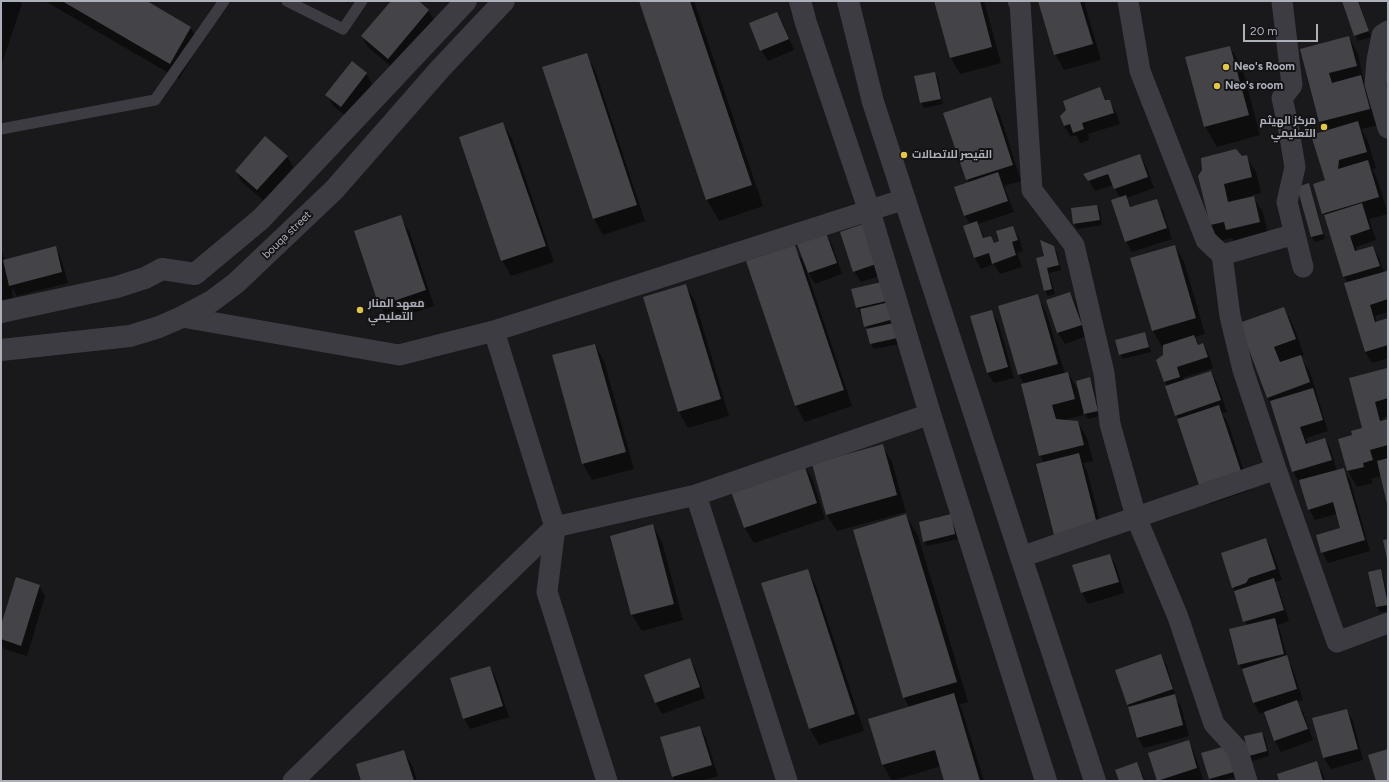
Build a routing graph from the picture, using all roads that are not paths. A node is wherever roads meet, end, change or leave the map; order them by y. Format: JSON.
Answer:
{"nodes":[{"id":1,"x":224,"y":1,"type":"edge"},
{"id":2,"x":287,"y":1,"type":"edge"},
{"id":3,"x":362,"y":1,"type":"edge"},
{"id":4,"x":466,"y":1,"type":"edge"},
{"id":5,"x":504,"y":1,"type":"edge"},
{"id":6,"x":800,"y":1,"type":"edge"},
{"id":7,"x":848,"y":1,"type":"edge"},
{"id":8,"x":1018,"y":1,"type":"edge"},
{"id":9,"x":1128,"y":1,"type":"edge"},
{"id":10,"x":1282,"y":1,"type":"edge"},
{"id":11,"x":1388,"y":32,"type":"edge"},
{"id":12,"x":1388,"y":128,"type":"edge"},
{"id":13,"x":1,"y":129,"type":"edge"},
{"id":14,"x":905,"y":199,"type":"junction"},
{"id":15,"x":869,"y":210,"type":"junction"},
{"id":16,"x":1295,"y":234,"type":"junction"},
{"id":17,"x":1222,"y":255,"type":"junction"},
{"id":18,"x":1303,"y":267,"type":"dead end"},
{"id":19,"x":1,"y":312,"type":"edge"},
{"id":20,"x":182,"y":317,"type":"junction"},
{"id":21,"x":494,"y":331,"type":"junction"},
{"id":22,"x":1,"y":350,"type":"edge"},
{"id":23,"x":930,"y":414,"type":"junction"},
{"id":24,"x":1276,"y":469,"type":"junction"},
{"id":25,"x":696,"y":495,"type":"junction"},
{"id":26,"x":1136,"y":517,"type":"junction"},
{"id":27,"x":555,"y":527,"type":"junction"},
{"id":28,"x":1021,"y":557,"type":"junction"},
{"id":29,"x":1388,"y":624,"type":"edge"},
{"id":30,"x":292,"y":781,"type":"edge"},
{"id":31,"x":607,"y":781,"type":"edge"},
{"id":32,"x":788,"y":781,"type":"edge"},
{"id":33,"x":1046,"y":781,"type":"edge"},
{"id":34,"x":1096,"y":781,"type":"edge"},
{"id":35,"x":1247,"y":781,"type":"edge"}],
"edges":[{"from":1,"to":13,"type":"lane"},
{"from":2,"to":3,"type":"lane"},
{"from":4,"to":19,"type":"street"},
{"from":5,"to":20,"type":"street","name":"bouqa street"},
{"from":6,"to":15,"type":"street"},
{"from":7,"to":14,"type":"street"},
{"from":8,"to":26,"type":"street"},
{"from":9,"to":17,"type":"street"},
{"from":10,"to":16,"type":"street"},
{"from":11,"to":12,"type":"street"},
{"from":14,"to":15,"type":"street"},
{"from":14,"to":28,"type":"street"},
{"from":15,"to":21,"type":"street"},
{"from":15,"to":23,"type":"street"},
{"from":16,"to":17,"type":"street"},
{"from":16,"to":18,"type":"street"},
{"from":17,"to":24,"type":"street"},
{"from":20,"to":21,"type":"street"},
{"from":20,"to":22,"type":"street","name":"bouqa street"},
{"from":21,"to":27,"type":"street"},
{"from":23,"to":25,"type":"street"},
{"from":23,"to":33,"type":"street"},
{"from":24,"to":26,"type":"street"},
{"from":24,"to":29,"type":"street"},
{"from":25,"to":27,"type":"street"},
{"from":25,"to":32,"type":"street"},
{"from":26,"to":28,"type":"street"},
{"from":26,"to":35,"type":"street"},
{"from":27,"to":30,"type":"street"},
{"from":27,"to":31,"type":"street"},
{"from":28,"to":34,"type":"street"}]}
